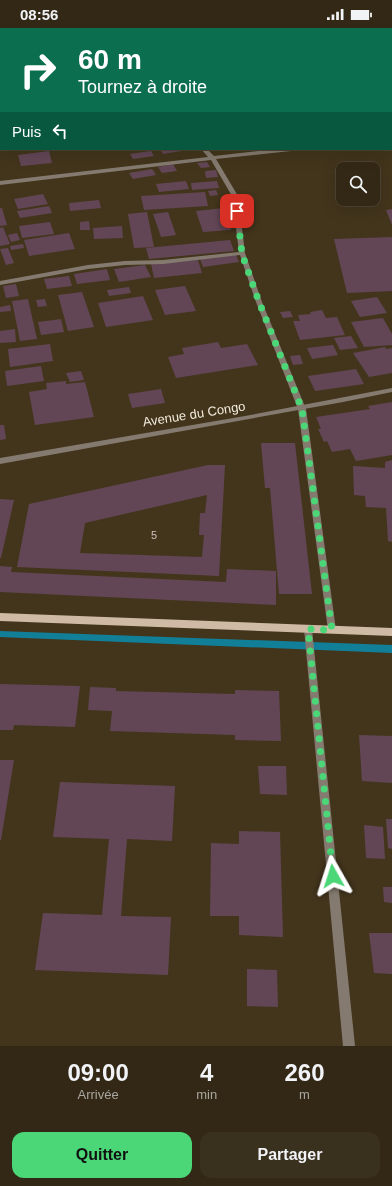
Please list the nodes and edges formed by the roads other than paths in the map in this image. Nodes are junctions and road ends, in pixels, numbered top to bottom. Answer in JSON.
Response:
{"nodes":[{"id":1,"x":205,"y":150,"type":"edge"},
{"id":2,"x":283,"y":150,"type":"edge"},
{"id":3,"x":213,"y":159,"type":"junction"},
{"id":4,"x":0,"y":183,"type":"edge"},
{"id":5,"x":242,"y":254,"type":"junction"},
{"id":6,"x":0,"y":283,"type":"edge"},
{"id":7,"x":392,"y":390,"type":"edge"},
{"id":8,"x":302,"y":409,"type":"junction"},
{"id":9,"x":0,"y":461,"type":"edge"},
{"id":10,"x":0,"y":617,"type":"edge"},
{"id":11,"x":308,"y":629,"type":"junction"},
{"id":12,"x":332,"y":630,"type":"junction"},
{"id":13,"x":392,"y":632,"type":"edge"},
{"id":14,"x":350,"y":1046,"type":"edge"}],
"edges":[{"from":1,"to":3,"type":"street"},
{"from":2,"to":3,"type":"street"},
{"from":3,"to":4,"type":"street"},
{"from":3,"to":5,"type":"street"},
{"from":5,"to":6,"type":"street"},
{"from":5,"to":8,"type":"street"},
{"from":7,"to":8,"type":"street","name":"Avenue du Congo"},
{"from":8,"to":9,"type":"street","name":"Avenue du Congo"},
{"from":8,"to":12,"type":"street"},
{"from":10,"to":11,"type":"main road"},
{"from":11,"to":12,"type":"main road"},
{"from":11,"to":14,"type":"street"},
{"from":12,"to":13,"type":"main road"}]}
